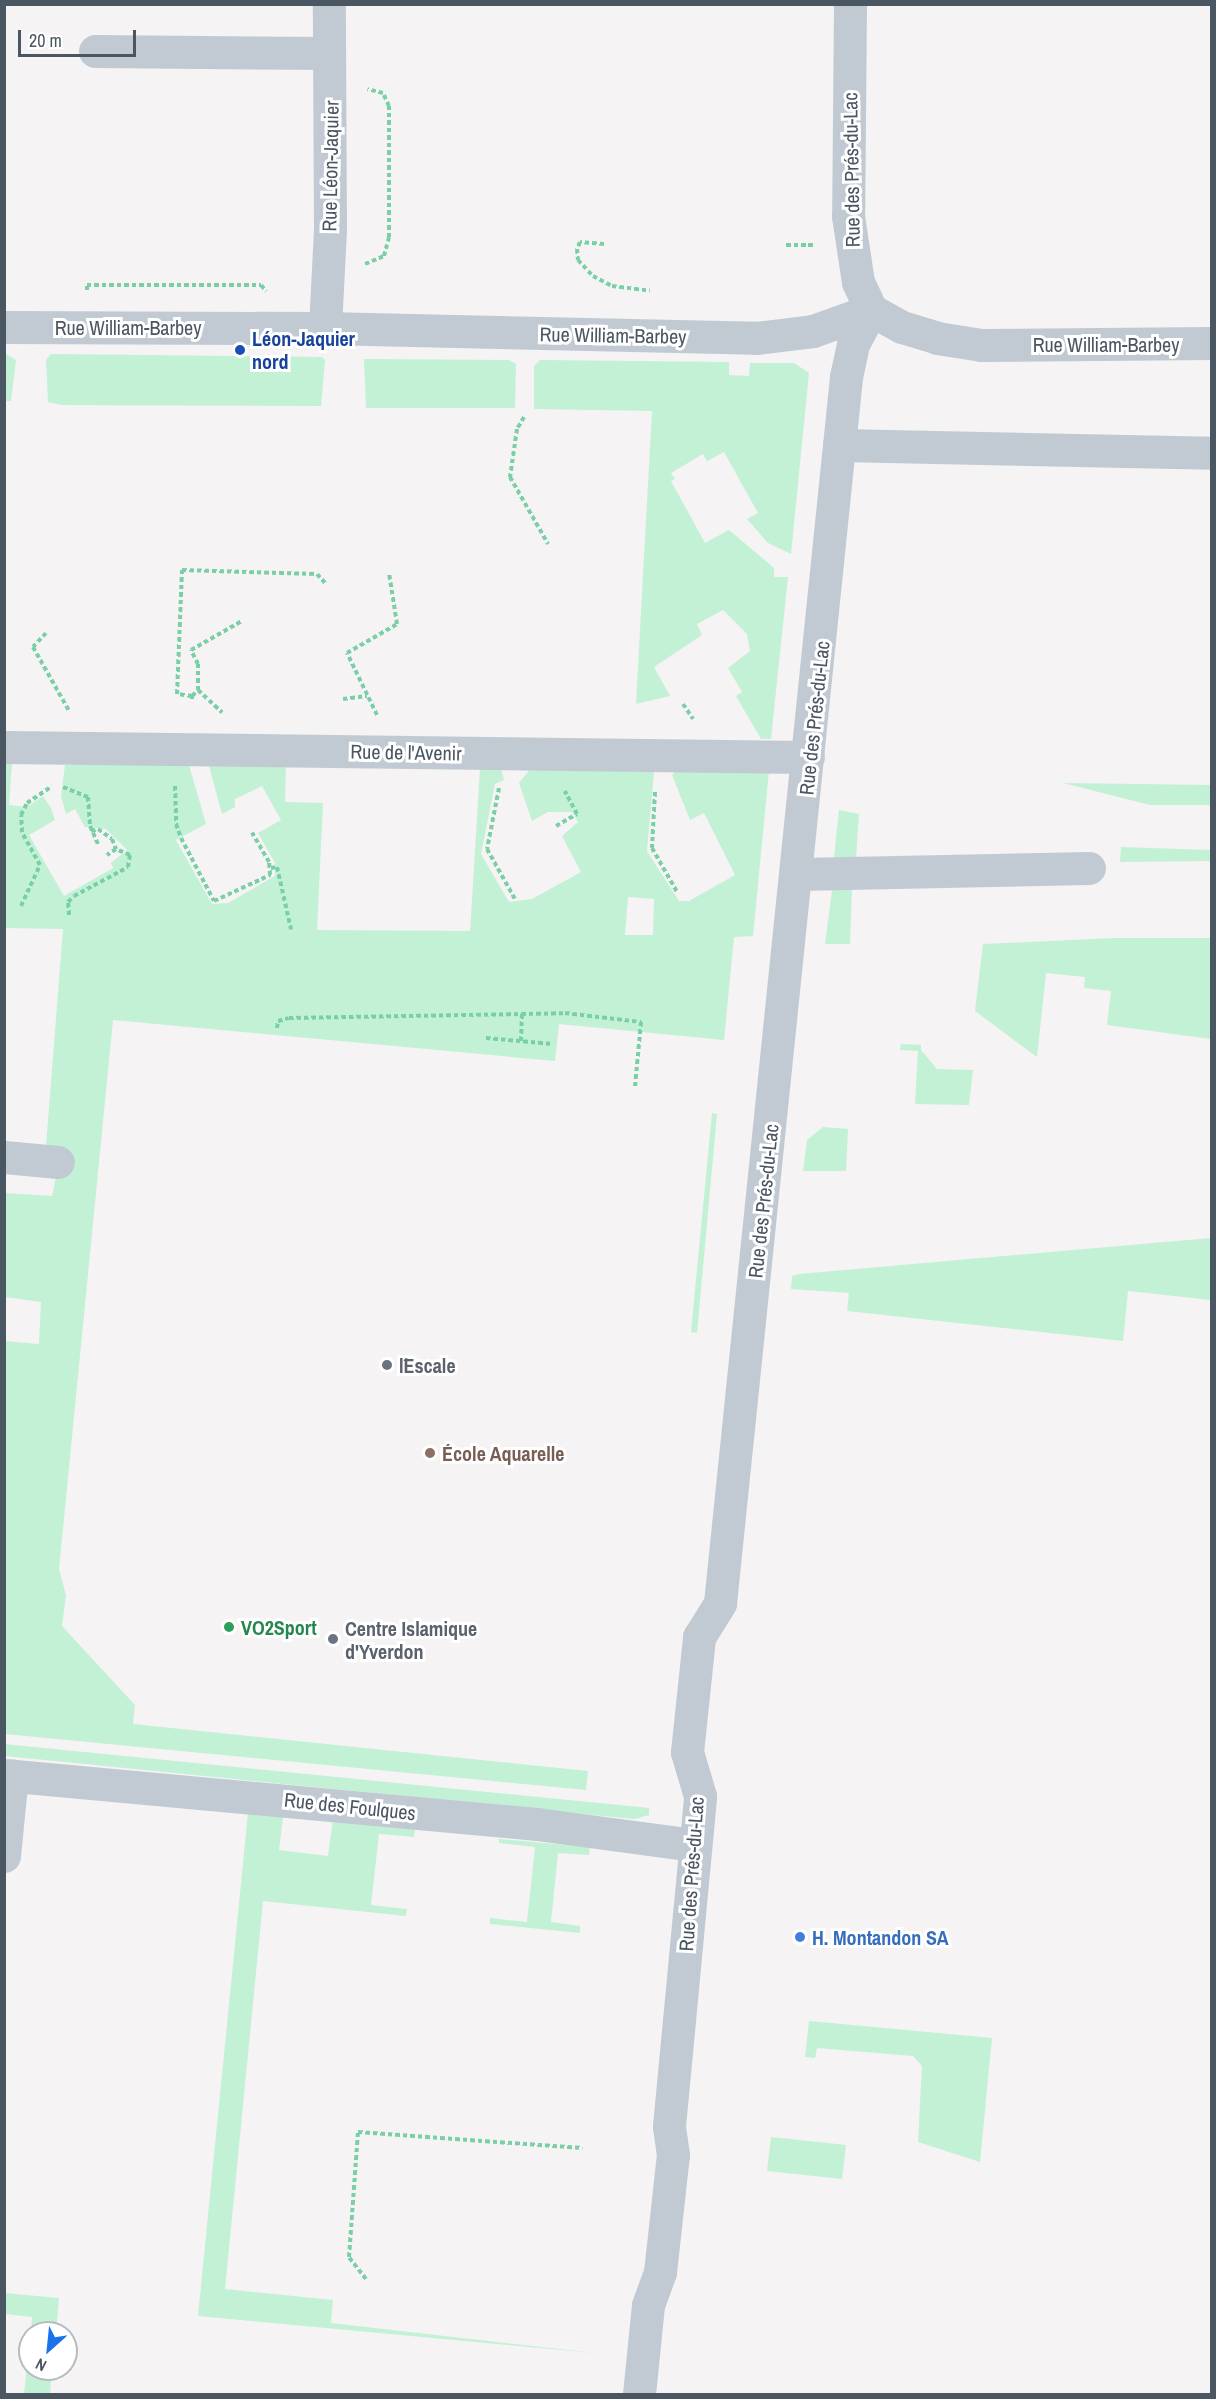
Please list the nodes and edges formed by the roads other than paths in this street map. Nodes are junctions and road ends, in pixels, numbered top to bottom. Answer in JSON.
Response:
{"nodes":[{"id":1,"x":329,"y":4,"type":"edge"},
{"id":2,"x":850,"y":4,"type":"edge"},
{"id":3,"x":95,"y":51,"type":"dead end"},
{"id":4,"x":329,"y":53,"type":"junction"},
{"id":5,"x":871,"y":310,"type":"junction"},
{"id":6,"x":4,"y":327,"type":"edge"},
{"id":7,"x":325,"y":328,"type":"junction"},
{"id":8,"x":1212,"y":343,"type":"edge"},
{"id":9,"x":839,"y":446,"type":"junction"},
{"id":10,"x":1212,"y":453,"type":"edge"},
{"id":11,"x":4,"y":747,"type":"edge"},
{"id":12,"x":808,"y":757,"type":"junction"},
{"id":13,"x":1089,"y":868,"type":"dead end"},
{"id":14,"x":798,"y":874,"type":"junction"},
{"id":15,"x":4,"y":1156,"type":"edge"},
{"id":16,"x":58,"y":1162,"type":"dead end"},
{"id":17,"x":8,"y":1775,"type":"edge"},
{"id":18,"x":695,"y":1845,"type":"junction"},
{"id":19,"x":4,"y":1856,"type":"edge"},
{"id":20,"x":639,"y":2394,"type":"edge"}],
"edges":[{"from":1,"to":4,"type":"street","name":"Rue Léon-Jaquier"},
{"from":2,"to":5,"type":"street","name":"Rue des Prés-du-Lac"},
{"from":3,"to":4,"type":"street"},
{"from":4,"to":7,"type":"street","name":"Rue Léon-Jaquier"},
{"from":5,"to":7,"type":"street","name":"Rue William-Barbey"},
{"from":5,"to":8,"type":"street","name":"Rue William-Barbey"},
{"from":5,"to":9,"type":"street","name":"Rue des Prés-du-Lac"},
{"from":6,"to":7,"type":"street","name":"Rue William-Barbey"},
{"from":9,"to":10,"type":"street"},
{"from":9,"to":12,"type":"street","name":"Rue des Prés-du-Lac"},
{"from":11,"to":12,"type":"street","name":"Rue de l'Avenir"},
{"from":12,"to":14,"type":"street","name":"Rue des Prés-du-Lac"},
{"from":13,"to":14,"type":"street"},
{"from":14,"to":18,"type":"street","name":"Rue des Prés-du-Lac"},
{"from":15,"to":16,"type":"street"},
{"from":17,"to":18,"type":"street","name":"Rue des Foulques"},
{"from":17,"to":19,"type":"street"},
{"from":18,"to":20,"type":"street","name":"Rue des Prés-du-Lac"}]}
